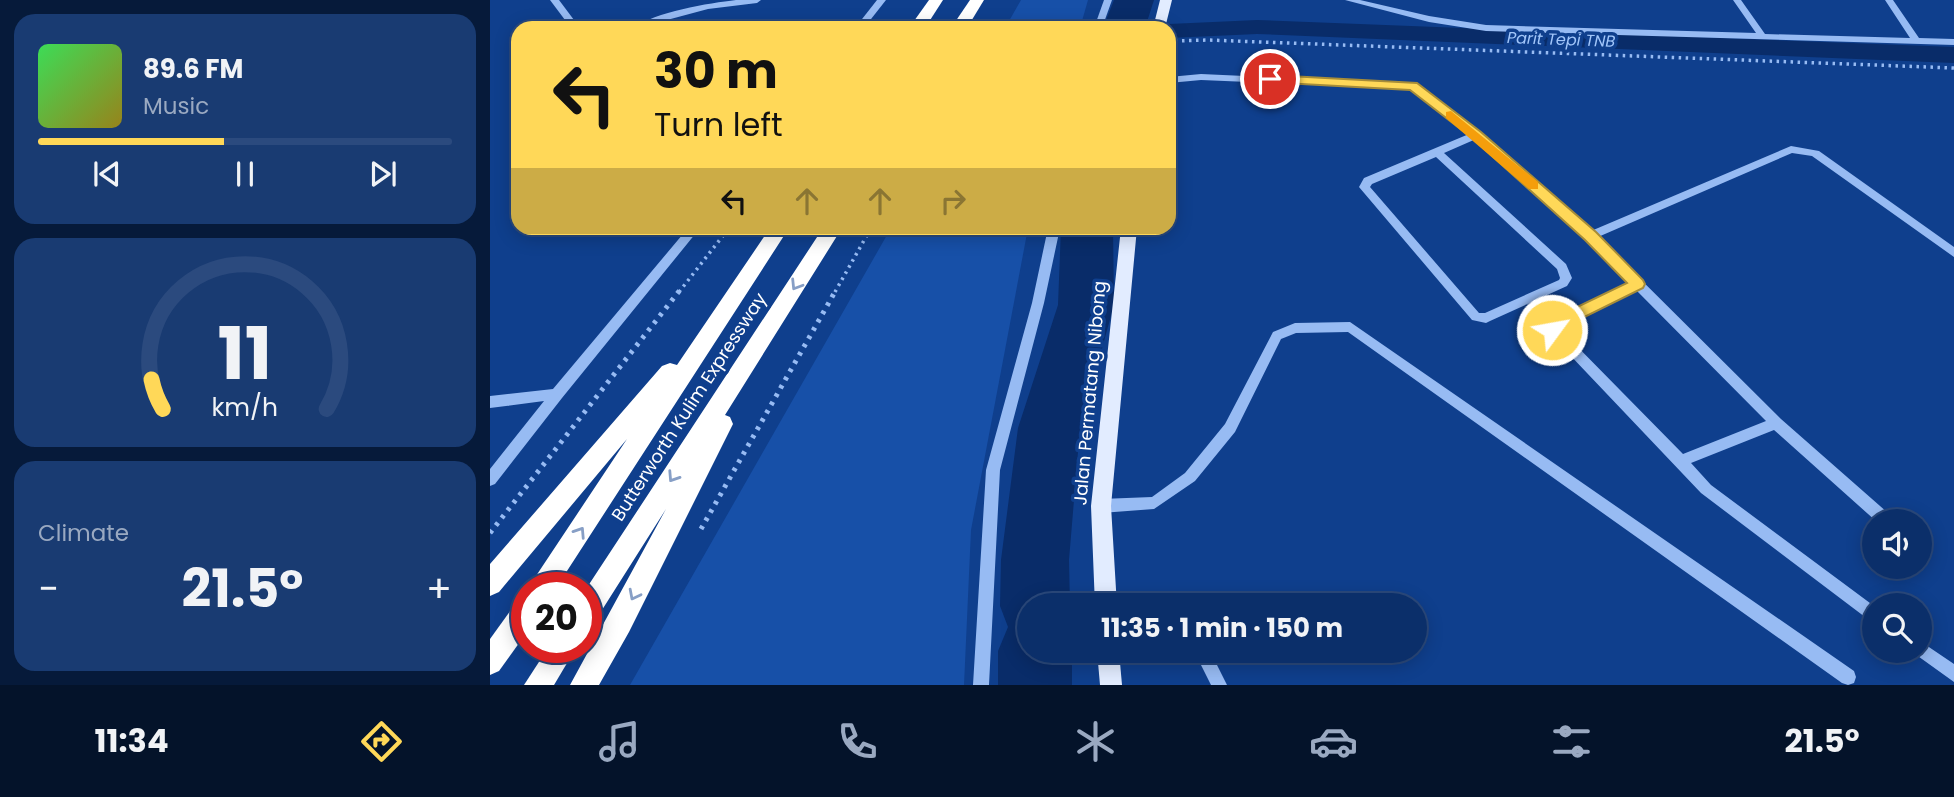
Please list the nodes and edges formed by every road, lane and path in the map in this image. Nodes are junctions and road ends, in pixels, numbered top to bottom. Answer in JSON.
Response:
{"nodes":[{"id":1,"x":554,"y":0,"type":"edge"},
{"id":2,"x":757,"y":0,"type":"edge"},
{"id":3,"x":882,"y":0,"type":"edge"},
{"id":4,"x":936,"y":0,"type":"edge"},
{"id":5,"x":977,"y":0,"type":"edge"},
{"id":6,"x":1108,"y":0,"type":"edge"},
{"id":7,"x":1349,"y":0,"type":"edge"},
{"id":8,"x":1737,"y":0,"type":"edge"},
{"id":9,"x":1889,"y":0,"type":"edge"},
{"id":10,"x":1166,"y":2,"type":"edge"},
{"id":11,"x":570,"y":21,"type":"edge"},
{"id":12,"x":653,"y":21,"type":"edge"},
{"id":13,"x":865,"y":21,"type":"edge"},
{"id":14,"x":922,"y":21,"type":"edge"},
{"id":15,"x":964,"y":21,"type":"edge"},
{"id":16,"x":1100,"y":21,"type":"edge"},
{"id":17,"x":1161,"y":21,"type":"edge"},
{"id":18,"x":1760,"y":34,"type":"junction"},
{"id":19,"x":1916,"y":40,"type":"junction"},
{"id":20,"x":1176,"y":41,"type":"edge"},
{"id":21,"x":1954,"y":42,"type":"edge"},
{"id":22,"x":1954,"y":68,"type":"edge"},
{"id":23,"x":1176,"y":79,"type":"edge"},
{"id":24,"x":1476,"y":135,"type":"junction"},
{"id":25,"x":1437,"y":152,"type":"junction"},
{"id":26,"x":688,"y":235,"type":"edge"},
{"id":27,"x":724,"y":235,"type":"edge"},
{"id":28,"x":775,"y":235,"type":"edge"},
{"id":29,"x":828,"y":235,"type":"edge"},
{"id":30,"x":867,"y":235,"type":"edge"},
{"id":31,"x":1053,"y":235,"type":"edge"},
{"id":32,"x":1128,"y":235,"type":"edge"},
{"id":33,"x":1590,"y":236,"type":"junction"},
{"id":34,"x":1954,"y":253,"type":"edge"},
{"id":35,"x":1638,"y":284,"type":"junction"},
{"id":36,"x":725,"y":308,"type":"junction"},
{"id":37,"x":776,"y":316,"type":"junction"},
{"id":38,"x":556,"y":394,"type":"junction"},
{"id":39,"x":490,"y":402,"type":"edge"},
{"id":40,"x":1776,"y":423,"type":"junction"},
{"id":41,"x":1681,"y":461,"type":"junction"},
{"id":42,"x":490,"y":481,"type":"edge"},
{"id":43,"x":1101,"y":506,"type":"junction"},
{"id":44,"x":1873,"y":509,"type":"edge"},
{"id":45,"x":490,"y":533,"type":"edge"},
{"id":46,"x":694,"y":541,"type":"dead end"},
{"id":47,"x":552,"y":572,"type":"edge"},
{"id":48,"x":490,"y":583,"type":"edge"},
{"id":49,"x":602,"y":587,"type":"edge"},
{"id":50,"x":1105,"y":593,"type":"edge"},
{"id":51,"x":1862,"y":606,"type":"edge"},
{"id":52,"x":511,"y":632,"type":"edge"},
{"id":53,"x":1932,"y":658,"type":"edge"},
{"id":54,"x":490,"y":662,"type":"edge"},
{"id":55,"x":553,"y":663,"type":"edge"},
{"id":56,"x":1109,"y":663,"type":"edge"},
{"id":57,"x":1208,"y":663,"type":"edge"},
{"id":58,"x":1954,"y":674,"type":"edge"},
{"id":59,"x":1848,"y":677,"type":"dead end"},
{"id":60,"x":538,"y":685,"type":"edge"},
{"id":61,"x":584,"y":685,"type":"edge"},
{"id":62,"x":981,"y":685,"type":"edge"},
{"id":63,"x":1111,"y":685,"type":"edge"},
{"id":64,"x":1219,"y":685,"type":"edge"}],
"edges":[{"from":1,"to":11,"type":"street"},
{"from":2,"to":12,"type":"street"},
{"from":3,"to":13,"type":"street"},
{"from":4,"to":14,"type":"highway"},
{"from":5,"to":15,"type":"highway"},
{"from":6,"to":16,"type":"street"},
{"from":7,"to":18,"type":"street"},
{"from":8,"to":18,"type":"lane"},
{"from":9,"to":19,"type":"street"},
{"from":10,"to":17,"type":"main road"},
{"from":18,"to":19,"type":"street"},
{"from":19,"to":21,"type":"street"},
{"from":20,"to":22,"type":"path"},
{"from":23,"to":24,"type":"street"},
{"from":24,"to":25,"type":"street"},
{"from":24,"to":33,"type":"street"},
{"from":25,"to":25,"type":"street"},
{"from":26,"to":38,"type":"street"},
{"from":27,"to":45,"type":"path"},
{"from":28,"to":36,"type":"highway","name":"Butterworth Kulim Expressway"},
{"from":29,"to":37,"type":"highway","name":"Butterworth Kulim Expressway","one_way":true},
{"from":30,"to":46,"type":"path"},
{"from":31,"to":62,"type":"street"},
{"from":32,"to":43,"type":"main road","name":"Jalan Permatang Nibong"},
{"from":33,"to":34,"type":"street"},
{"from":33,"to":35,"type":"street"},
{"from":35,"to":40,"type":"street"},
{"from":35,"to":41,"type":"street"},
{"from":47,"to":36,"type":"highway","name":"Butterworth Kulim Expressway","one_way":true},
{"from":36,"to":48,"type":"highway"},
{"from":37,"to":49,"type":"highway","name":"Butterworth Kulim Expressway","one_way":true},
{"from":37,"to":61,"type":"highway","one_way":true},
{"from":38,"to":39,"type":"street"},
{"from":38,"to":42,"type":"street"},
{"from":40,"to":41,"type":"street"},
{"from":40,"to":44,"type":"street"},
{"from":41,"to":51,"type":"street"},
{"from":43,"to":50,"type":"main road","name":"Jalan Permatang Nibong"},
{"from":43,"to":59,"type":"street"},
{"from":52,"to":54,"type":"highway"},
{"from":53,"to":58,"type":"street"},
{"from":55,"to":60,"type":"highway"},
{"from":56,"to":63,"type":"main road"},
{"from":57,"to":64,"type":"street"}]}
